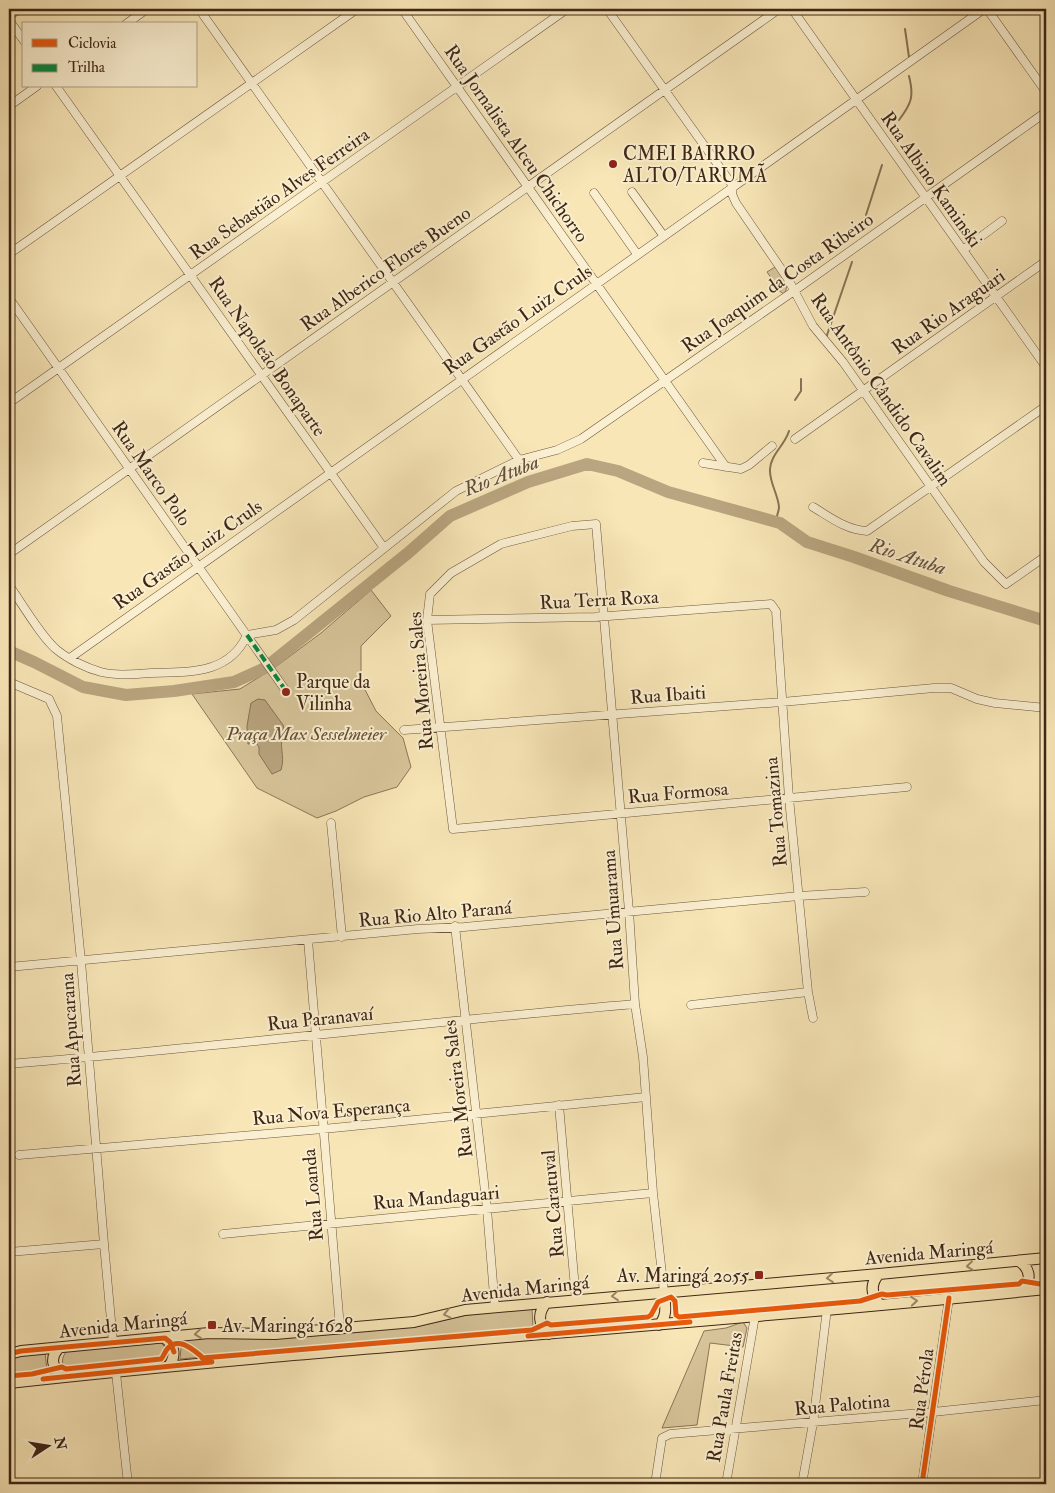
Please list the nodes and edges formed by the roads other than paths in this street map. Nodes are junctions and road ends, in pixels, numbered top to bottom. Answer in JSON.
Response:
{"nodes":[{"id":1,"x":19,"y":9,"type":"edge"},
{"id":2,"x":147,"y":9,"type":"edge"},
{"id":3,"x":199,"y":9,"type":"edge"},
{"id":4,"x":357,"y":9,"type":"edge"},
{"id":5,"x":402,"y":9,"type":"edge"},
{"id":6,"x":567,"y":9,"type":"edge"},
{"id":7,"x":607,"y":9,"type":"edge"},
{"id":8,"x":779,"y":9,"type":"edge"},
{"id":9,"x":792,"y":9,"type":"edge"},
{"id":10,"x":986,"y":9,"type":"edge"},
{"id":11,"x":9,"y":18,"type":"edge"},
{"id":12,"x":129,"y":22,"type":"edge"},
{"id":13,"x":22,"y":38,"type":"edge"},
{"id":14,"x":252,"y":83,"type":"junction"},
{"id":15,"x":457,"y":87,"type":"junction"},
{"id":16,"x":34,"y":88,"type":"edge"},
{"id":17,"x":57,"y":88,"type":"edge"},
{"id":18,"x":665,"y":90,"type":"junction"},
{"id":19,"x":1046,"y":92,"type":"edge"},
{"id":20,"x":856,"y":99,"type":"junction"},
{"id":21,"x":9,"y":106,"type":"edge"},
{"id":22,"x":1046,"y":112,"type":"edge"},
{"id":23,"x":120,"y":176,"type":"junction"},
{"id":24,"x":322,"y":182,"type":"junction"},
{"id":25,"x":733,"y":186,"type":"junction"},
{"id":26,"x":528,"y":187,"type":"junction"},
{"id":27,"x":632,"y":192,"type":"dead end"},
{"id":28,"x":594,"y":194,"type":"dead end"},
{"id":29,"x":926,"y":197,"type":"junction"},
{"id":30,"x":1002,"y":221,"type":"dead end"},
{"id":31,"x":663,"y":236,"type":"junction"},
{"id":32,"x":963,"y":250,"type":"junction"},
{"id":33,"x":9,"y":254,"type":"edge"},
{"id":34,"x":637,"y":254,"type":"junction"},
{"id":35,"x":1046,"y":261,"type":"edge"},
{"id":36,"x":190,"y":275,"type":"junction"},
{"id":37,"x":393,"y":282,"type":"junction"},
{"id":38,"x":596,"y":283,"type":"junction"},
{"id":39,"x":794,"y":291,"type":"junction"},
{"id":40,"x":996,"y":297,"type":"junction"},
{"id":41,"x":9,"y":298,"type":"edge"},
{"id":42,"x":58,"y":368,"type":"junction"},
{"id":43,"x":1046,"y":368,"type":"edge"},
{"id":44,"x":261,"y":375,"type":"junction"},
{"id":45,"x":461,"y":379,"type":"junction"},
{"id":46,"x":665,"y":381,"type":"junction"},
{"id":47,"x":863,"y":390,"type":"junction"},
{"id":48,"x":9,"y":403,"type":"edge"},
{"id":49,"x":1046,"y":406,"type":"edge"},
{"id":50,"x":795,"y":439,"type":"dead end"},
{"id":51,"x":772,"y":446,"type":"dead end"},
{"id":52,"x":518,"y":460,"type":"junction"},
{"id":53,"x":703,"y":463,"type":"dead end"},
{"id":54,"x":726,"y":467,"type":"junction"},
{"id":55,"x":129,"y":468,"type":"junction"},
{"id":56,"x":330,"y":472,"type":"junction"},
{"id":57,"x":931,"y":487,"type":"junction"},
{"id":58,"x":813,"y":507,"type":"dead end"},
{"id":59,"x":596,"y":524,"type":"joint"},
{"id":60,"x":384,"y":548,"type":"junction"},
{"id":61,"x":9,"y":554,"type":"edge"},
{"id":62,"x":1046,"y":556,"type":"edge"},
{"id":63,"x":198,"y":566,"type":"junction"},
{"id":64,"x":9,"y":585,"type":"edge"},
{"id":65,"x":771,"y":604,"type":"joint"},
{"id":66,"x":604,"y":617,"type":"junction"},
{"id":67,"x":427,"y":620,"type":"junction"},
{"id":68,"x":247,"y":635,"type":"junction"},
{"id":69,"x":70,"y":658,"type":"junction"},
{"id":70,"x":9,"y":682,"type":"edge"},
{"id":71,"x":286,"y":691,"type":"dead end"},
{"id":72,"x":782,"y":702,"type":"junction"},
{"id":73,"x":1046,"y":708,"type":"edge"},
{"id":74,"x":611,"y":715,"type":"junction"},
{"id":75,"x":440,"y":728,"type":"junction"},
{"id":76,"x":404,"y":730,"type":"dead end"},
{"id":77,"x":907,"y":787,"type":"dead end"},
{"id":78,"x":789,"y":798,"type":"junction"},
{"id":79,"x":621,"y":813,"type":"junction"},
{"id":80,"x":331,"y":823,"type":"dead end"},
{"id":81,"x":452,"y":829,"type":"joint"},
{"id":82,"x":865,"y":892,"type":"dead end"},
{"id":83,"x":799,"y":896,"type":"junction"},
{"id":84,"x":629,"y":911,"type":"junction"},
{"id":85,"x":456,"y":926,"type":"junction"},
{"id":86,"x":342,"y":937,"type":"junction"},
{"id":87,"x":308,"y":940,"type":"junction"},
{"id":88,"x":81,"y":961,"type":"junction"},
{"id":89,"x":9,"y":967,"type":"edge"},
{"id":90,"x":808,"y":992,"type":"junction"},
{"id":91,"x":635,"y":1004,"type":"junction"},
{"id":92,"x":691,"y":1005,"type":"dead end"},
{"id":93,"x":466,"y":1018,"type":"junction"},
{"id":94,"x":813,"y":1018,"type":"dead end"},
{"id":95,"x":316,"y":1036,"type":"junction"},
{"id":96,"x":88,"y":1057,"type":"junction"},
{"id":97,"x":9,"y":1064,"type":"edge"},
{"id":98,"x":646,"y":1097,"type":"junction"},
{"id":99,"x":560,"y":1106,"type":"junction"},
{"id":100,"x":477,"y":1114,"type":"junction"},
{"id":101,"x":323,"y":1128,"type":"junction"},
{"id":102,"x":96,"y":1148,"type":"junction"},
{"id":103,"x":19,"y":1154,"type":"dead end"},
{"id":104,"x":653,"y":1193,"type":"junction"},
{"id":105,"x":568,"y":1201,"type":"junction"},
{"id":106,"x":487,"y":1208,"type":"junction"},
{"id":107,"x":330,"y":1223,"type":"junction"},
{"id":108,"x":223,"y":1234,"type":"dead end"},
{"id":109,"x":104,"y":1244,"type":"junction"},
{"id":110,"x":9,"y":1252,"type":"edge"},
{"id":111,"x":1046,"y":1258,"type":"edge"},
{"id":112,"x":1019,"y":1261,"type":"junction"},
{"id":113,"x":879,"y":1274,"type":"junction"},
{"id":114,"x":1046,"y":1289,"type":"edge"},
{"id":115,"x":664,"y":1292,"type":"junction"},
{"id":116,"x":1021,"y":1292,"type":"junction"},
{"id":117,"x":950,"y":1298,"type":"junction"},
{"id":118,"x":576,"y":1300,"type":"junction"},
{"id":119,"x":547,"y":1302,"type":"junction"},
{"id":120,"x":879,"y":1304,"type":"junction"},
{"id":121,"x":495,"y":1308,"type":"junction"},
{"id":122,"x":827,"y":1309,"type":"junction"},
{"id":123,"x":755,"y":1316,"type":"junction"},
{"id":124,"x":659,"y":1325,"type":"junction"},
{"id":125,"x":340,"y":1328,"type":"junction"},
{"id":126,"x":548,"y":1334,"type":"junction"},
{"id":127,"x":165,"y":1338,"type":"junction"},
{"id":128,"x":113,"y":1342,"type":"junction"},
{"id":129,"x":59,"y":1348,"type":"junction"},
{"id":130,"x":9,"y":1354,"type":"edge"},
{"id":131,"x":169,"y":1366,"type":"junction"},
{"id":132,"x":116,"y":1373,"type":"junction"},
{"id":133,"x":61,"y":1377,"type":"junction"},
{"id":134,"x":9,"y":1383,"type":"edge"},
{"id":135,"x":1046,"y":1400,"type":"edge"},
{"id":136,"x":933,"y":1412,"type":"junction"},
{"id":137,"x":813,"y":1423,"type":"junction"},
{"id":138,"x":736,"y":1430,"type":"junction"},
{"id":139,"x":128,"y":1484,"type":"edge"},
{"id":140,"x":655,"y":1484,"type":"edge"},
{"id":141,"x":726,"y":1484,"type":"edge"},
{"id":142,"x":802,"y":1484,"type":"edge"},
{"id":143,"x":922,"y":1484,"type":"edge"}],
"edges":[{"from":1,"to":11,"type":"street"},
{"from":2,"to":12,"type":"street"},
{"from":3,"to":14,"type":"street"},
{"from":4,"to":14,"type":"street"},
{"from":5,"to":15,"type":"street","name":"Rua Jornalista Alceu Chichorro"},
{"from":6,"to":15,"type":"street","name":"Rua Sebastião Alves Ferreira"},
{"from":7,"to":18,"type":"street","name":"Rua Antônio Cândido Cavalim"},
{"from":8,"to":18,"type":"street","name":"Rua Alberico Flores Bueno"},
{"from":9,"to":20,"type":"street","name":"Rua Albino Kaminski"},
{"from":10,"to":19,"type":"street"},
{"from":10,"to":20,"type":"street","name":"Rua Gastão Luiz Cruls"},
{"from":11,"to":13,"type":"street"},
{"from":14,"to":23,"type":"street"},
{"from":14,"to":24,"type":"street"},
{"from":15,"to":24,"type":"street","name":"Rua Sebastião Alves Ferreira"},
{"from":15,"to":26,"type":"street","name":"Rua Jornalista Alceu Chichorro"},
{"from":16,"to":21,"type":"street"},
{"from":17,"to":23,"type":"street","name":"Rua Napoleão Bonaparte"},
{"from":18,"to":25,"type":"street","name":"Rua Antônio Cândido Cavalim"},
{"from":18,"to":26,"type":"street","name":"Rua Alberico Flores Bueno"},
{"from":20,"to":25,"type":"street","name":"Rua Gastão Luiz Cruls"},
{"from":20,"to":29,"type":"street","name":"Rua Albino Kaminski"},
{"from":22,"to":29,"type":"street","name":"Rua Joaquim da Costa Ribeiro"},
{"from":23,"to":33,"type":"street"},
{"from":23,"to":36,"type":"street","name":"Rua Napoleão Bonaparte"},
{"from":24,"to":36,"type":"street","name":"Rua Sebastião Alves Ferreira"},
{"from":24,"to":37,"type":"street"},
{"from":25,"to":31,"type":"street","name":"Rua Gastão Luiz Cruls"},
{"from":25,"to":39,"type":"street","name":"Rua Antônio Cândido Cavalim"},
{"from":26,"to":37,"type":"street","name":"Rua Alberico Flores Bueno"},
{"from":26,"to":38,"type":"street","name":"Rua Jornalista Alceu Chichorro"},
{"from":27,"to":31,"type":"street"},
{"from":28,"to":34,"type":"street"},
{"from":29,"to":32,"type":"street","name":"Rua Albino Kaminski"},
{"from":29,"to":39,"type":"street","name":"Rua Joaquim da Costa Ribeiro"},
{"from":30,"to":32,"type":"street"},
{"from":31,"to":34,"type":"street","name":"Rua Gastão Luiz Cruls"},
{"from":32,"to":40,"type":"street","name":"Rua Albino Kaminski"},
{"from":34,"to":38,"type":"street","name":"Rua Gastão Luiz Cruls"},
{"from":35,"to":40,"type":"street","name":"Rua Rio Araguari"},
{"from":36,"to":42,"type":"street","name":"Rua Sebastião Alves Ferreira"},
{"from":36,"to":44,"type":"street","name":"Rua Napoleão Bonaparte"},
{"from":37,"to":44,"type":"street","name":"Rua Alberico Flores Bueno"},
{"from":37,"to":45,"type":"street"},
{"from":38,"to":45,"type":"street","name":"Rua Gastão Luiz Cruls"},
{"from":38,"to":46,"type":"street","name":"Rua Jornalista Alceu Chichorro"},
{"from":39,"to":46,"type":"street","name":"Rua Joaquim da Costa Ribeiro"},
{"from":39,"to":47,"type":"street","name":"Rua Antônio Cândido Cavalim"},
{"from":40,"to":43,"type":"street","name":"Rua Albino Kaminski"},
{"from":40,"to":47,"type":"street","name":"Rua Rio Araguari"},
{"from":41,"to":42,"type":"street","name":"Rua Marco Polo"},
{"from":42,"to":48,"type":"street","name":"Rua Sebastião Alves Ferreira"},
{"from":42,"to":55,"type":"street","name":"Rua Marco Polo"},
{"from":44,"to":55,"type":"street","name":"Rua Alberico Flores Bueno"},
{"from":44,"to":56,"type":"street","name":"Rua Napoleão Bonaparte"},
{"from":45,"to":52,"type":"street"},
{"from":45,"to":56,"type":"street","name":"Rua Gastão Luiz Cruls"},
{"from":46,"to":52,"type":"street","name":"Rua Joaquim da Costa Ribeiro"},
{"from":46,"to":54,"type":"street","name":"Rua Jornalista Alceu Chichorro"},
{"from":47,"to":50,"type":"street","name":"Rua Rio Araguari"},
{"from":47,"to":57,"type":"street","name":"Rua Antônio Cândido Cavalim"},
{"from":49,"to":57,"type":"street"},
{"from":51,"to":54,"type":"street"},
{"from":52,"to":60,"type":"street","name":"Rua Joaquim da Costa Ribeiro"},
{"from":53,"to":54,"type":"street"},
{"from":55,"to":61,"type":"street","name":"Rua Alberico Flores Bueno"},
{"from":55,"to":63,"type":"street","name":"Rua Marco Polo"},
{"from":56,"to":60,"type":"street","name":"Rua Napoleão Bonaparte"},
{"from":56,"to":63,"type":"street","name":"Rua Gastão Luiz Cruls"},
{"from":57,"to":58,"type":"street"},
{"from":57,"to":62,"type":"street","name":"Rua Antônio Cândido Cavalim"},
{"from":59,"to":66,"type":"street","name":"Rua Umuarama"},
{"from":59,"to":67,"type":"street","name":"Rua Moreira Sales"},
{"from":60,"to":68,"type":"street","name":"Rua Joaquim da Costa Ribeiro"},
{"from":63,"to":68,"type":"street","name":"Rua Marco Polo"},
{"from":63,"to":69,"type":"street","name":"Rua Gastão Luiz Cruls"},
{"from":64,"to":69,"type":"street"},
{"from":65,"to":66,"type":"street","name":"Rua Terra Roxa"},
{"from":65,"to":72,"type":"street","name":"Rua Tomazina"},
{"from":66,"to":67,"type":"street","name":"Rua Terra Roxa"},
{"from":66,"to":74,"type":"street","name":"Rua Umuarama"},
{"from":67,"to":75,"type":"street","name":"Rua Moreira Sales"},
{"from":68,"to":69,"type":"street"},
{"from":68,"to":71,"type":"street","name":"Rua Marco Polo"},
{"from":70,"to":88,"type":"street","name":"Rua Apucarana"},
{"from":72,"to":73,"type":"street","name":"Rua Ibaiti"},
{"from":72,"to":74,"type":"street","name":"Rua Ibaiti"},
{"from":72,"to":78,"type":"street","name":"Rua Tomazina"},
{"from":74,"to":75,"type":"street","name":"Rua Ibaiti"},
{"from":74,"to":79,"type":"street","name":"Rua Umuarama"},
{"from":75,"to":76,"type":"street","name":"Rua Ibaiti"},
{"from":75,"to":81,"type":"street","name":"Rua Moreira Sales"},
{"from":77,"to":78,"type":"street","name":"Rua Formosa"},
{"from":78,"to":79,"type":"street","name":"Rua Formosa"},
{"from":78,"to":83,"type":"street","name":"Rua Tomazina"},
{"from":79,"to":81,"type":"street","name":"Rua Formosa"},
{"from":79,"to":84,"type":"street","name":"Rua Umuarama"},
{"from":80,"to":86,"type":"street"},
{"from":82,"to":83,"type":"street","name":"Rua Rio Alto Paraná"},
{"from":83,"to":84,"type":"street","name":"Rua Rio Alto Paraná"},
{"from":83,"to":90,"type":"street","name":"Rua Tomazina"},
{"from":84,"to":85,"type":"street","name":"Rua Rio Alto Paraná"},
{"from":84,"to":91,"type":"street","name":"Rua Umuarama"},
{"from":85,"to":86,"type":"street","name":"Rua Rio Alto Paraná"},
{"from":85,"to":93,"type":"street","name":"Rua Moreira Sales"},
{"from":86,"to":87,"type":"street","name":"Rua Rio Alto Paraná"},
{"from":87,"to":88,"type":"street","name":"Rua Rio Alto Paraná"},
{"from":87,"to":95,"type":"street","name":"Rua Loanda"},
{"from":88,"to":89,"type":"street","name":"Rua Rio Alto Paraná"},
{"from":88,"to":96,"type":"street","name":"Rua Apucarana"},
{"from":90,"to":92,"type":"street"},
{"from":90,"to":94,"type":"street","name":"Rua Tomazina"},
{"from":91,"to":93,"type":"street","name":"Rua Paranavaí"},
{"from":91,"to":98,"type":"street","name":"Rua Umuarama"},
{"from":93,"to":95,"type":"street","name":"Rua Paranavaí"},
{"from":93,"to":100,"type":"street","name":"Rua Moreira Sales"},
{"from":95,"to":96,"type":"street","name":"Rua Paranavaí"},
{"from":95,"to":101,"type":"street","name":"Rua Loanda"},
{"from":96,"to":97,"type":"street","name":"Rua Paranavaí"},
{"from":96,"to":102,"type":"street","name":"Rua Apucarana"},
{"from":98,"to":99,"type":"street","name":"Rua Nova Esperança"},
{"from":98,"to":104,"type":"street","name":"Rua Umuarama"},
{"from":99,"to":100,"type":"street","name":"Rua Nova Esperança"},
{"from":99,"to":105,"type":"street","name":"Rua Caratuval"},
{"from":100,"to":101,"type":"street","name":"Rua Nova Esperança"},
{"from":100,"to":106,"type":"street","name":"Rua Moreira Sales"},
{"from":101,"to":102,"type":"street","name":"Rua Nova Esperança"},
{"from":101,"to":107,"type":"street","name":"Rua Loanda"},
{"from":102,"to":103,"type":"street","name":"Rua Nova Esperança"},
{"from":102,"to":109,"type":"street","name":"Rua Apucarana"},
{"from":104,"to":105,"type":"street","name":"Rua Mandaguari"},
{"from":104,"to":115,"type":"street","name":"Rua Umuarama"},
{"from":105,"to":106,"type":"street","name":"Rua Mandaguari"},
{"from":105,"to":118,"type":"street","name":"Rua Caratuval"},
{"from":106,"to":107,"type":"street","name":"Rua Mandaguari"},
{"from":106,"to":121,"type":"street","name":"Rua Moreira Sales"},
{"from":107,"to":108,"type":"street","name":"Rua Mandaguari"},
{"from":107,"to":125,"type":"street","name":"Rua Loanda"},
{"from":109,"to":110,"type":"street"},
{"from":109,"to":128,"type":"street","name":"Rua Apucarana"},
{"from":111,"to":112,"type":"main road","name":"Avenida Maringá"},
{"from":112,"to":113,"type":"main road","name":"Avenida Maringá","one_way":true},
{"from":112,"to":116,"type":"main road"},
{"from":113,"to":115,"type":"main road","name":"Avenida Maringá","one_way":true},
{"from":113,"to":120,"type":"main road"},
{"from":114,"to":116,"type":"main road"},
{"from":115,"to":118,"type":"main road","name":"Avenida Maringá","one_way":true},
{"from":115,"to":124,"type":"main road"},
{"from":116,"to":117,"type":"main road"},
{"from":120,"to":117,"type":"main road","one_way":true},
{"from":117,"to":136,"type":"street","name":"Rua Pérola"},
{"from":118,"to":119,"type":"main road","name":"Avenida Maringá"},
{"from":119,"to":121,"type":"main road","name":"Avenida Maringá"},
{"from":119,"to":126,"type":"main road"},
{"from":120,"to":122,"type":"main road"},
{"from":121,"to":125,"type":"main road","name":"Avenida Maringá","one_way":true},
{"from":122,"to":123,"type":"main road"},
{"from":122,"to":137,"type":"street"},
{"from":123,"to":124,"type":"main road"},
{"from":123,"to":138,"type":"street","name":"Rua Paula Freitas"},
{"from":124,"to":126,"type":"main road"},
{"from":125,"to":127,"type":"main road","name":"Avenida Maringá","one_way":true},
{"from":126,"to":131,"type":"main road"},
{"from":127,"to":128,"type":"main road","name":"Avenida Maringá"},
{"from":127,"to":131,"type":"main road"},
{"from":128,"to":129,"type":"main road","name":"Avenida Maringá"},
{"from":129,"to":130,"type":"main road","name":"Avenida Maringá"},
{"from":129,"to":133,"type":"main road"},
{"from":131,"to":132,"type":"main road"},
{"from":132,"to":133,"type":"main road"},
{"from":132,"to":139,"type":"street"},
{"from":133,"to":134,"type":"main road"},
{"from":135,"to":136,"type":"street","name":"Rua Palotina"},
{"from":136,"to":137,"type":"street","name":"Rua Palotina"},
{"from":136,"to":143,"type":"street","name":"Rua Pérola"},
{"from":137,"to":138,"type":"street","name":"Rua Palotina"},
{"from":137,"to":142,"type":"street"},
{"from":138,"to":140,"type":"street","name":"Rua Palotina"},
{"from":138,"to":141,"type":"street","name":"Rua Paula Freitas"}]}
